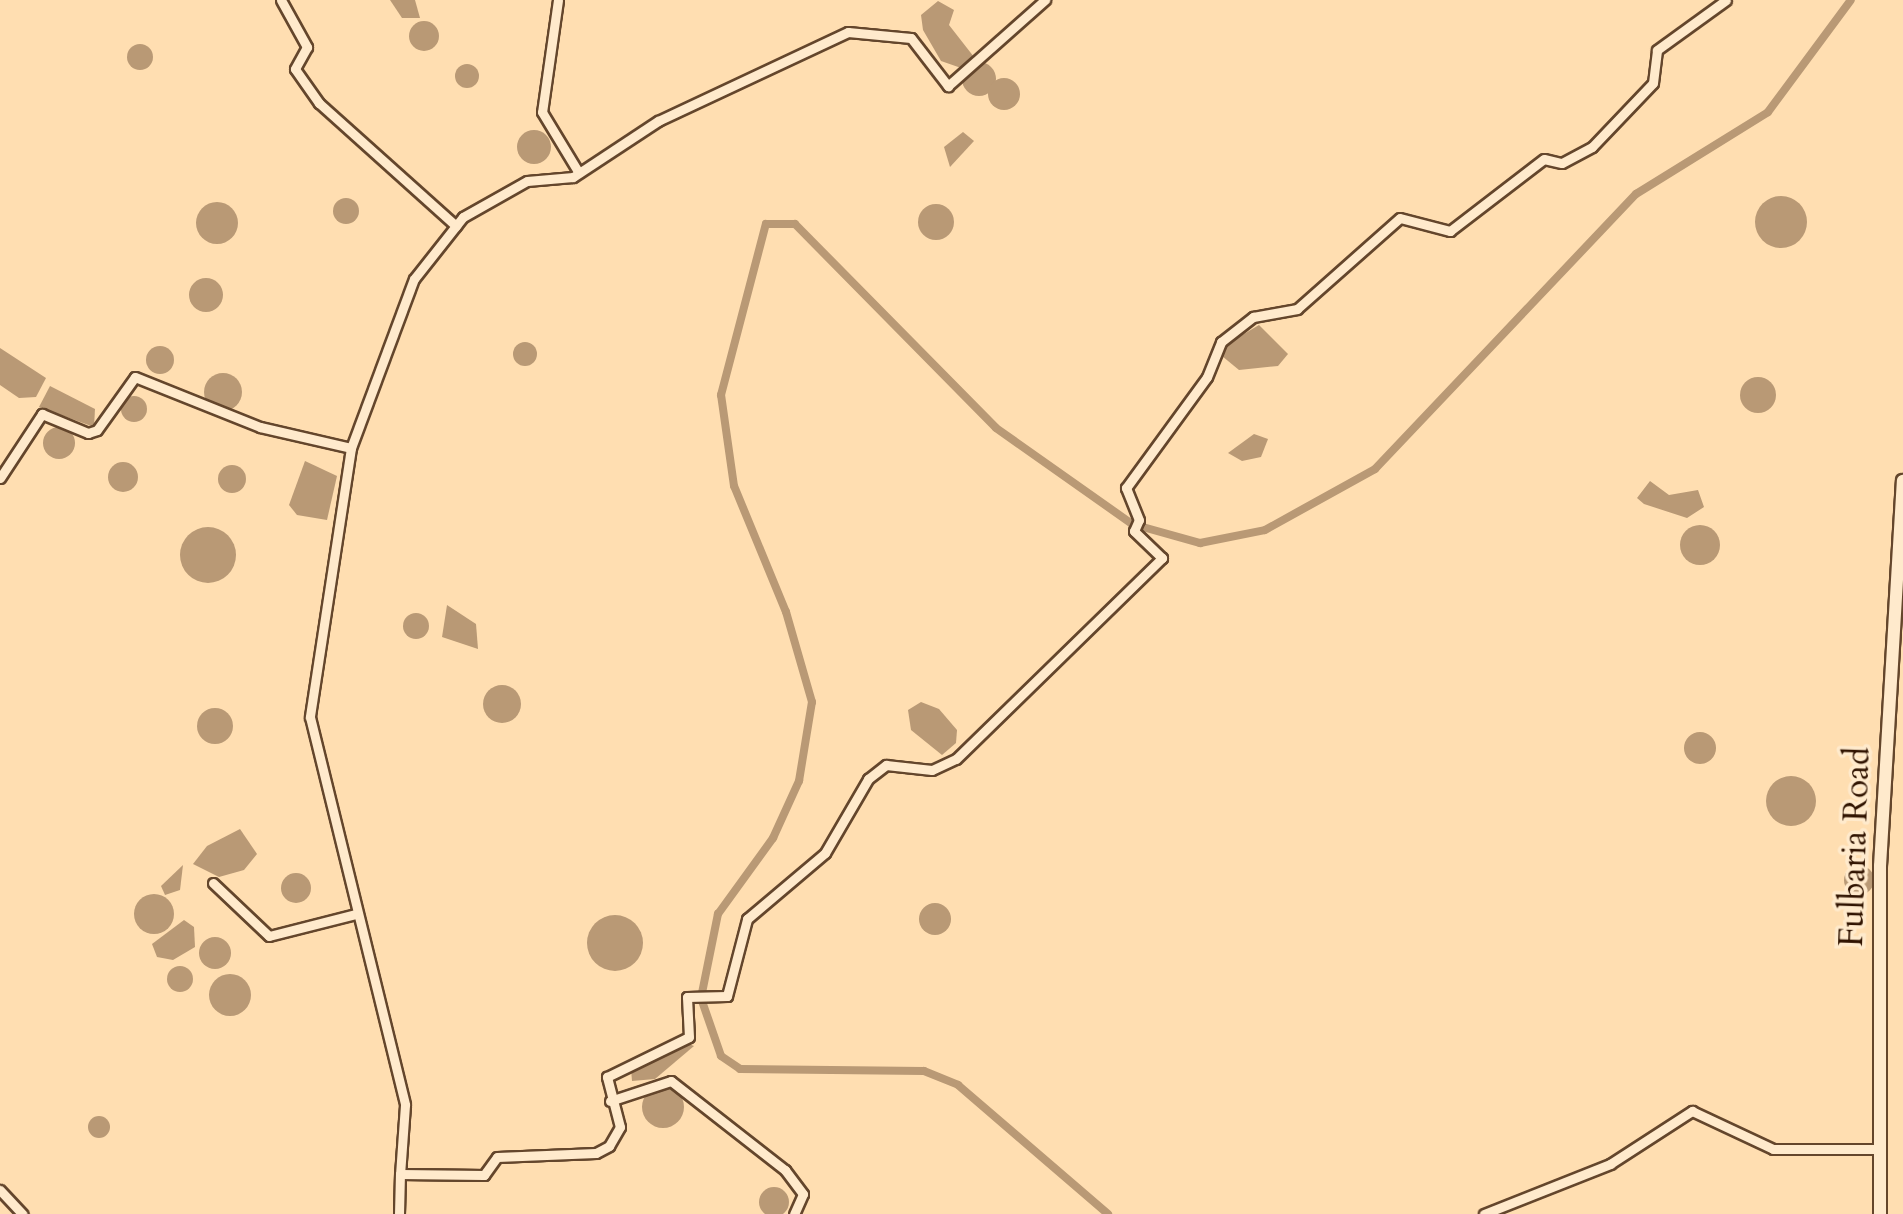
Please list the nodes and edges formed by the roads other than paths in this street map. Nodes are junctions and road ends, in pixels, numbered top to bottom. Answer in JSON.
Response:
{"nodes":[{"id":1,"x":281,"y":0,"type":"edge"},
{"id":2,"x":558,"y":0,"type":"edge"},
{"id":3,"x":1045,"y":0,"type":"edge"},
{"id":4,"x":1726,"y":0,"type":"edge"},
{"id":5,"x":579,"y":173,"type":"junction"},
{"id":6,"x":456,"y":226,"type":"junction"},
{"id":7,"x":351,"y":448,"type":"junction"},
{"id":8,"x":0,"y":478,"type":"edge"},
{"id":9,"x":1903,"y":481,"type":"edge"},
{"id":10,"x":213,"y":883,"type":"dead end"},
{"id":11,"x":355,"y":914,"type":"junction"},
{"id":12,"x":610,"y":1101,"type":"junction"},
{"id":13,"x":1879,"y":1149,"type":"junction"},
{"id":14,"x":400,"y":1174,"type":"junction"},
{"id":15,"x":0,"y":1190,"type":"edge"},
{"id":16,"x":22,"y":1214,"type":"edge"},
{"id":17,"x":399,"y":1214,"type":"edge"},
{"id":18,"x":794,"y":1214,"type":"edge"},
{"id":19,"x":1484,"y":1214,"type":"edge"},
{"id":20,"x":1880,"y":1214,"type":"edge"}],
"edges":[{"from":1,"to":6,"type":"street"},
{"from":2,"to":5,"type":"street"},
{"from":3,"to":5,"type":"street"},
{"from":4,"to":12,"type":"street"},
{"from":5,"to":6,"type":"street"},
{"from":6,"to":7,"type":"street"},
{"from":7,"to":8,"type":"street"},
{"from":7,"to":11,"type":"street"},
{"from":9,"to":13,"type":"main road","name":"Fulbaria Road"},
{"from":10,"to":11,"type":"street"},
{"from":11,"to":14,"type":"street"},
{"from":12,"to":14,"type":"street"},
{"from":12,"to":18,"type":"street"},
{"from":13,"to":19,"type":"street"},
{"from":13,"to":20,"type":"main road","name":"Fulbaria Road"},
{"from":14,"to":17,"type":"street"},
{"from":15,"to":16,"type":"street"}]}
